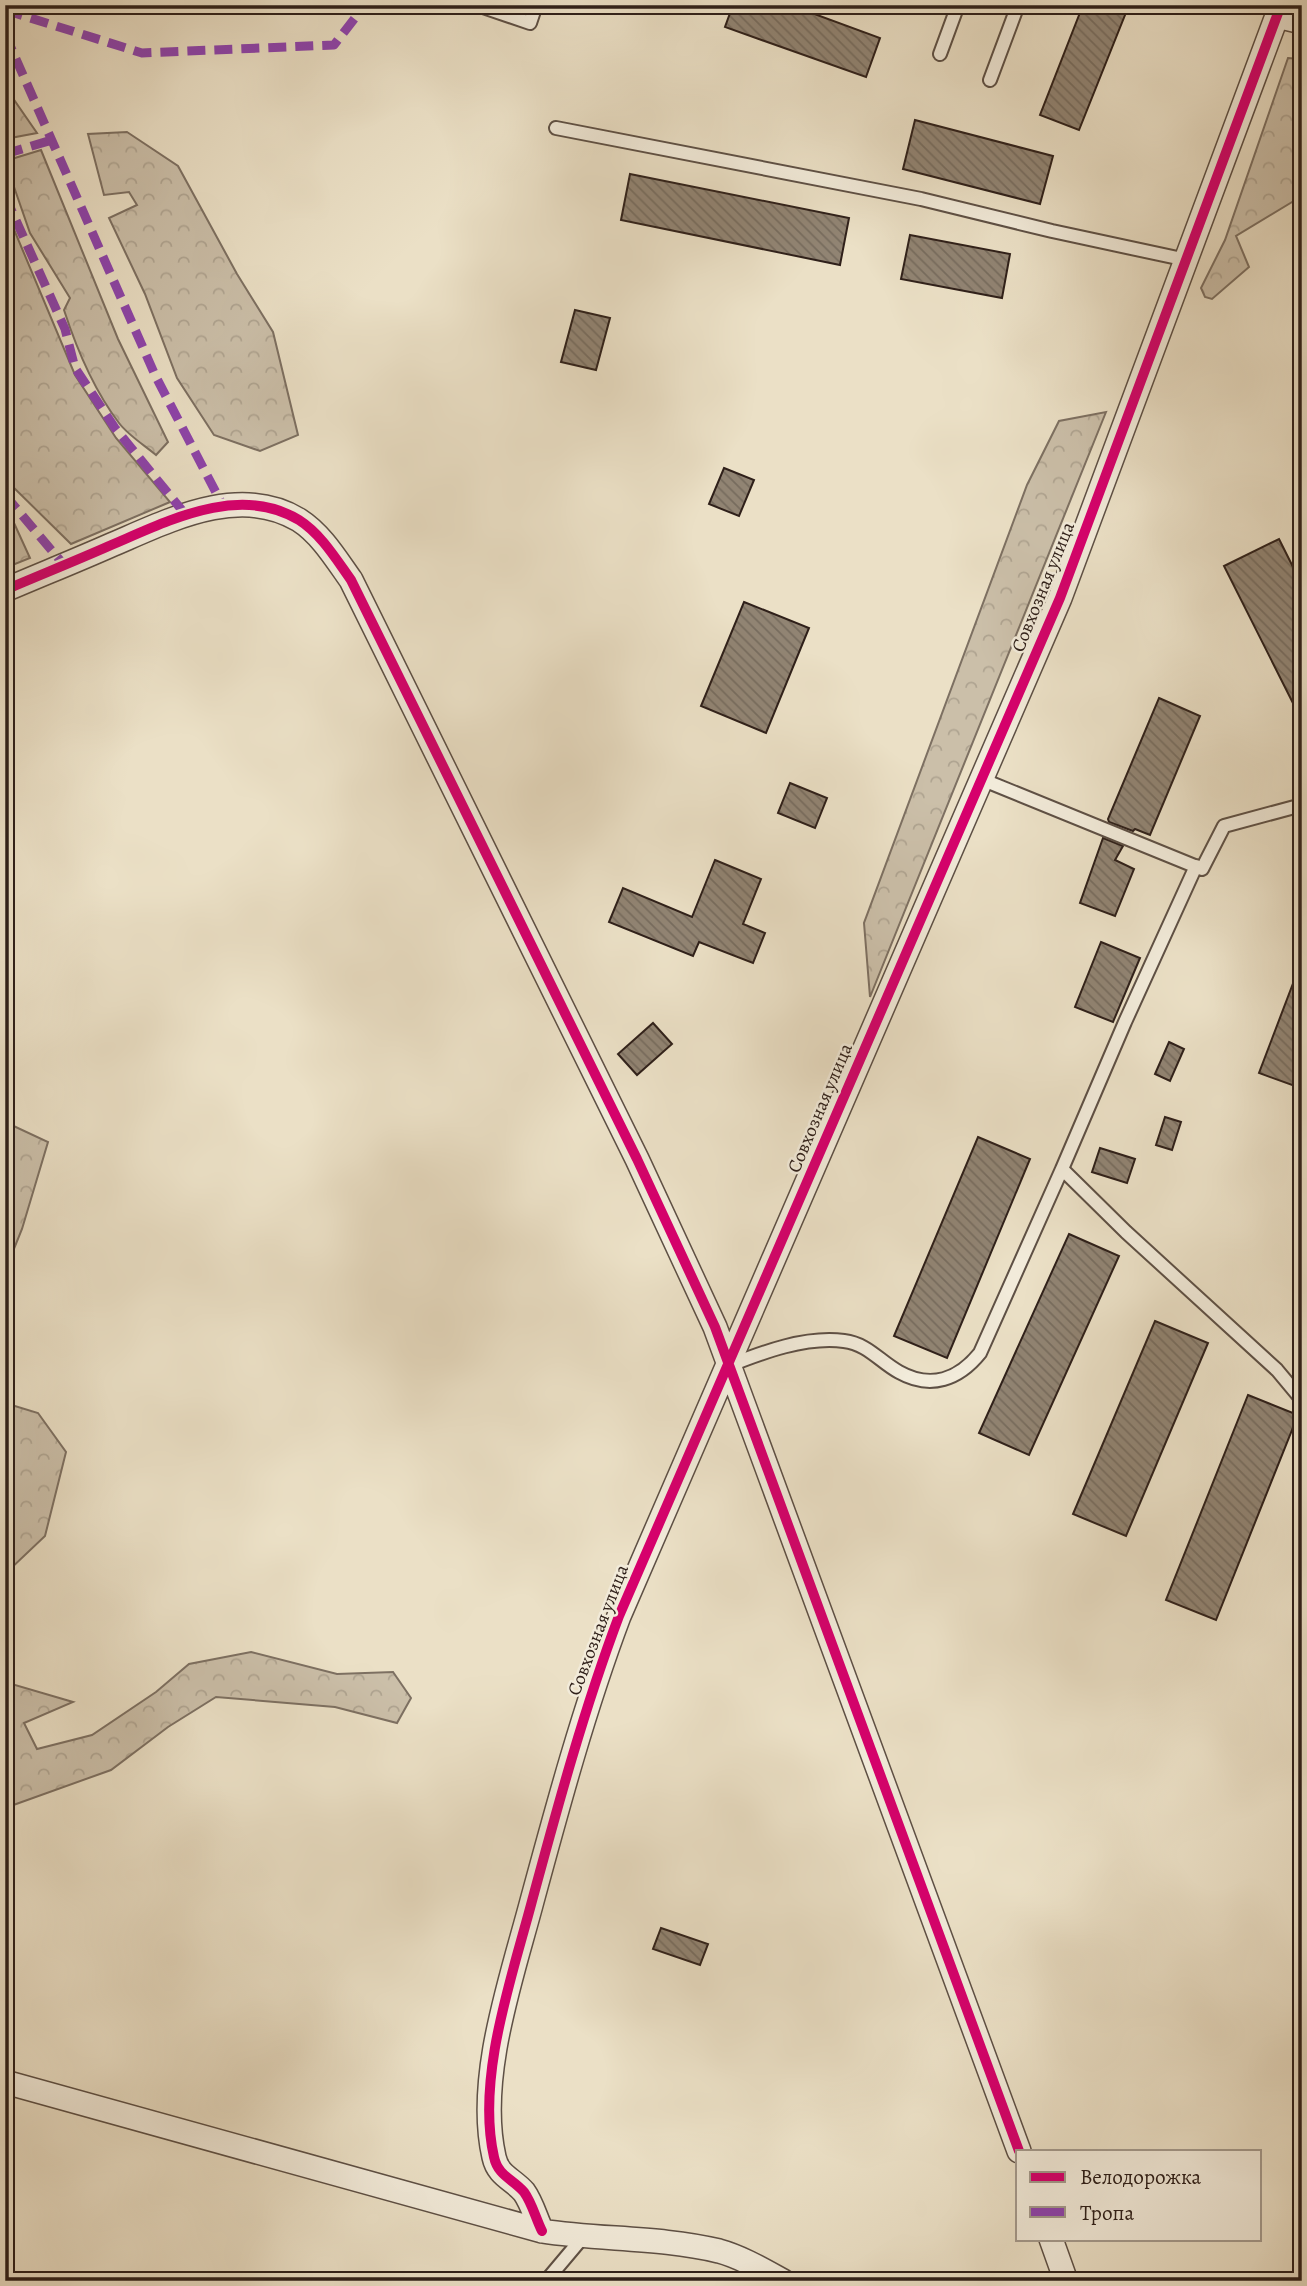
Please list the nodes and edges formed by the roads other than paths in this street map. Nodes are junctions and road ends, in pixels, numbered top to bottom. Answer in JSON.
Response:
{"nodes":[{"id":1,"x":477,"y":5,"type":"edge"},
{"id":2,"x":536,"y":5,"type":"edge"},
{"id":3,"x":958,"y":5,"type":"edge"},
{"id":4,"x":1018,"y":5,"type":"edge"},
{"id":5,"x":1279,"y":11,"type":"edge"},
{"id":6,"x":1302,"y":22,"type":"edge"},
{"id":7,"x":940,"y":54,"type":"dead end"},
{"id":8,"x":990,"y":80,"type":"dead end"},
{"id":9,"x":556,"y":128,"type":"dead end"},
{"id":10,"x":1187,"y":260,"type":"junction"},
{"id":11,"x":5,"y":590,"type":"edge"},
{"id":12,"x":981,"y":779,"type":"junction"},
{"id":13,"x":1302,"y":805,"type":"edge"},
{"id":14,"x":1196,"y":866,"type":"junction"},
{"id":15,"x":1062,"y":1169,"type":"junction"},
{"id":16,"x":728,"y":1366,"type":"junction"},
{"id":17,"x":1302,"y":1400,"type":"edge"},
{"id":18,"x":5,"y":2082,"type":"edge"},
{"id":19,"x":1019,"y":2150,"type":"edge"},
{"id":20,"x":542,"y":2231,"type":"junction"},
{"id":21,"x":583,"y":2237,"type":"junction"},
{"id":22,"x":1051,"y":2240,"type":"edge"},
{"id":23,"x":546,"y":2281,"type":"edge"},
{"id":24,"x":783,"y":2281,"type":"edge"},
{"id":25,"x":1066,"y":2281,"type":"edge"}],
"edges":[{"from":1,"to":2,"type":"lane"},
{"from":3,"to":7,"type":"lane"},
{"from":4,"to":8,"type":"lane"},
{"from":5,"to":6,"type":"street"},
{"from":5,"to":10,"type":"street","name":"Совхозная улица"},
{"from":9,"to":10,"type":"lane"},
{"from":10,"to":12,"type":"street","name":"Совхозная улица"},
{"from":11,"to":16,"type":"street"},
{"from":12,"to":14,"type":"lane"},
{"from":12,"to":16,"type":"street","name":"Совхозная улица"},
{"from":13,"to":14,"type":"lane"},
{"from":14,"to":15,"type":"lane"},
{"from":15,"to":16,"type":"lane"},
{"from":15,"to":17,"type":"lane"},
{"from":16,"to":19,"type":"street"},
{"from":16,"to":20,"type":"street","name":"Совхозная улица"},
{"from":18,"to":20,"type":"street"},
{"from":20,"to":21,"type":"street"},
{"from":21,"to":23,"type":"lane"},
{"from":21,"to":24,"type":"street"},
{"from":22,"to":25,"type":"street"}]}
